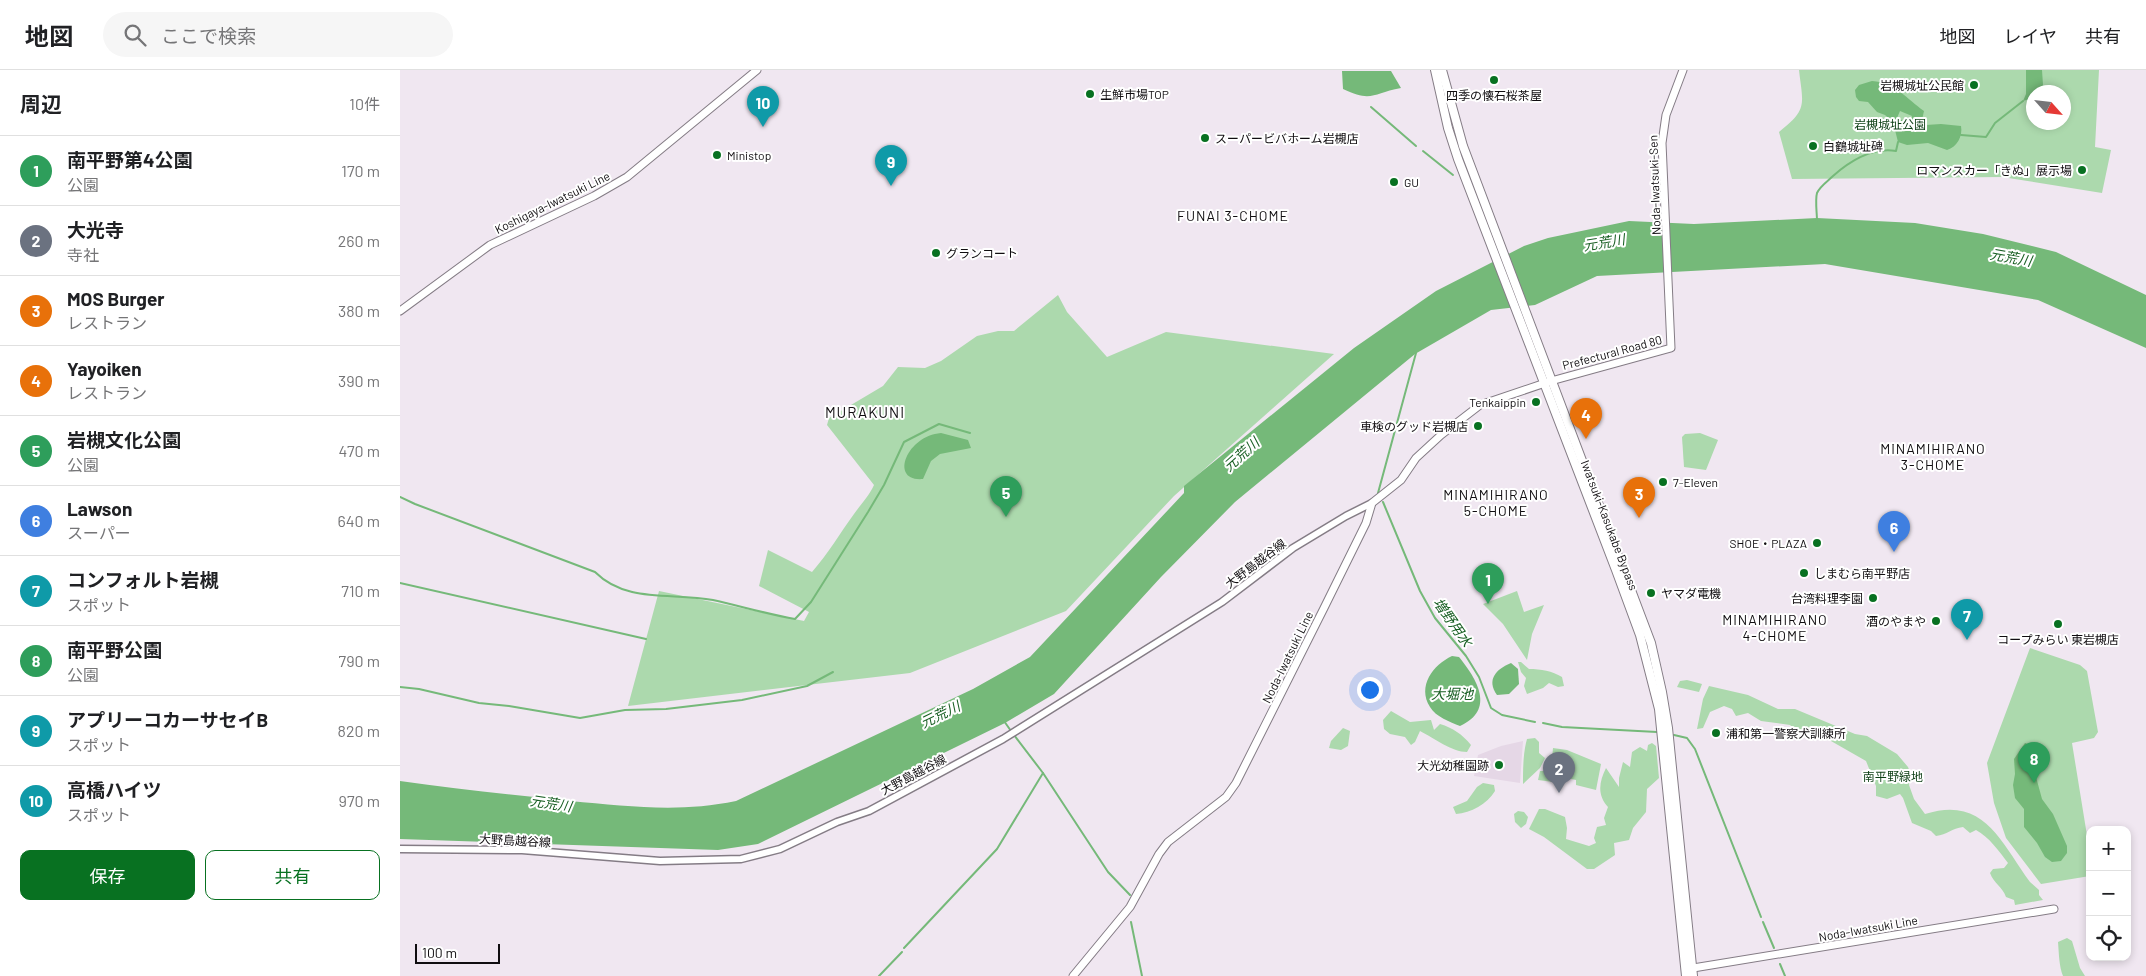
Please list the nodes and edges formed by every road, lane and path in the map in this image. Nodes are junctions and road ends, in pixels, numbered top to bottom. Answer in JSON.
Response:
{"nodes":[{"id":1,"x":757,"y":70,"type":"edge"},
{"id":2,"x":1435,"y":70,"type":"edge"},
{"id":3,"x":1442,"y":70,"type":"edge"},
{"id":4,"x":1683,"y":70,"type":"edge"},
{"id":5,"x":1669,"y":273,"type":"joint"},
{"id":6,"x":400,"y":311,"type":"edge"},
{"id":7,"x":1548,"y":382,"type":"junction"},
{"id":8,"x":1372,"y":504,"type":"junction"},
{"id":9,"x":400,"y":849,"type":"edge"},
{"id":10,"x":2054,"y":909,"type":"dead end"},
{"id":11,"x":1689,"y":972,"type":"edge"},
{"id":12,"x":1074,"y":976,"type":"edge"}],
"edges":[{"from":1,"to":6,"type":"main road","name":"Koshigaya-Iwatsuki Line"},
{"from":2,"to":7,"type":"highway","name":"Iwatsuki-Kasukabe Bypass"},
{"from":3,"to":7,"type":"highway","name":"Iwatsuki-Kasukabe Bypass"},
{"from":4,"to":5,"type":"main road","name":"Noda-Iwatsuki-Sen"},
{"from":5,"to":7,"type":"main road","name":"Prefectural Road 80"},
{"from":7,"to":8,"type":"main road"},
{"from":7,"to":11,"type":"highway","name":"Iwatsuki-Kasukabe Bypass"},
{"from":8,"to":9,"type":"main road","name":"大野島越谷線"},
{"from":8,"to":12,"type":"main road","name":"Noda-Iwatsuki Line"},
{"from":10,"to":11,"type":"main road","name":"Noda-Iwatsuki Line"}]}
